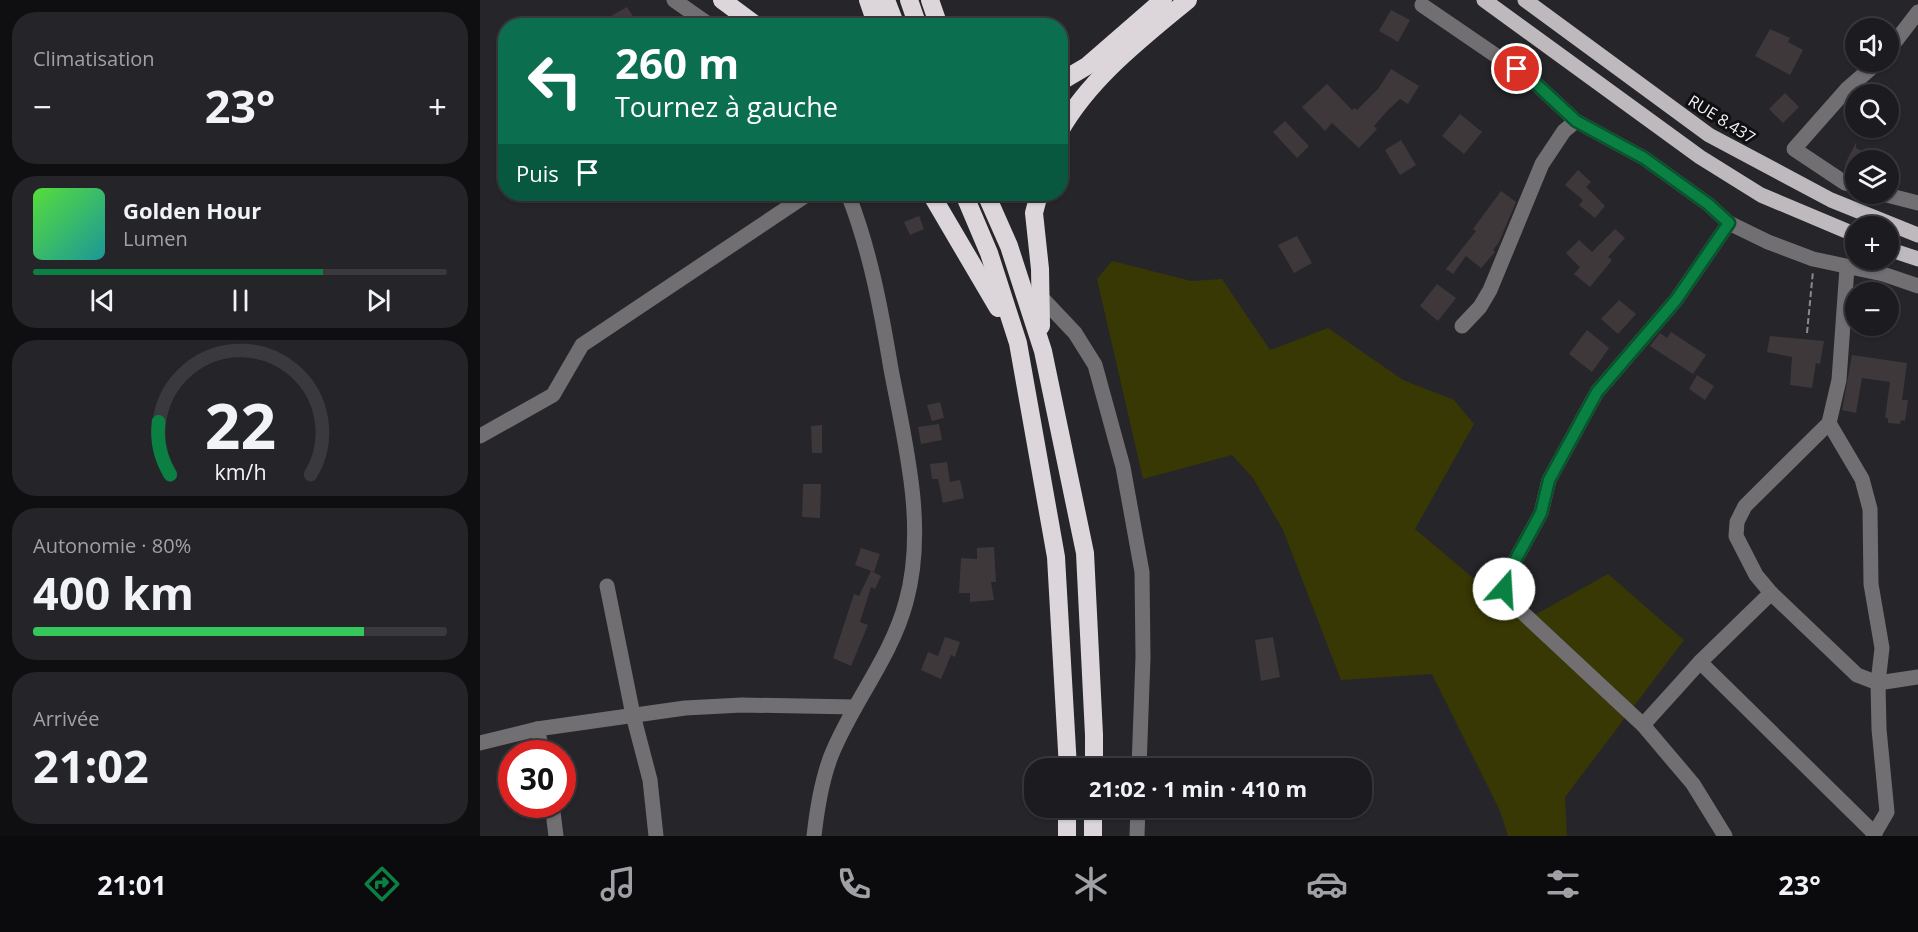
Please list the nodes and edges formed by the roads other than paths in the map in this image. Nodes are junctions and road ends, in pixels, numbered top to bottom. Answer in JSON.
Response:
{"nodes":[{"id":1,"x":674,"y":0,"type":"edge"},
{"id":2,"x":722,"y":0,"type":"edge"},
{"id":3,"x":868,"y":0,"type":"edge"},
{"id":4,"x":886,"y":0,"type":"edge"},
{"id":5,"x":909,"y":0,"type":"edge"},
{"id":6,"x":1163,"y":0,"type":"edge"},
{"id":7,"x":1188,"y":0,"type":"edge"},
{"id":8,"x":1484,"y":0,"type":"edge"},
{"id":9,"x":1525,"y":0,"type":"edge"},
{"id":10,"x":931,"y":3,"type":"edge"},
{"id":11,"x":1422,"y":5,"type":"dead end"},
{"id":12,"x":1918,"y":12,"type":"edge"},
{"id":13,"x":700,"y":18,"type":"edge"},
{"id":14,"x":746,"y":18,"type":"edge"},
{"id":15,"x":874,"y":18,"type":"edge"},
{"id":16,"x":893,"y":18,"type":"edge"},
{"id":17,"x":915,"y":18,"type":"edge"},
{"id":18,"x":938,"y":18,"type":"edge"},
{"id":19,"x":1899,"y":37,"type":"edge"},
{"id":20,"x":1867,"y":72,"type":"edge"},
{"id":21,"x":1068,"y":77,"type":"edge"},
{"id":22,"x":1068,"y":116,"type":"edge"},
{"id":23,"x":1576,"y":121,"type":"junction"},
{"id":24,"x":1845,"y":183,"type":"edge"},
{"id":25,"x":1899,"y":196,"type":"edge"},
{"id":26,"x":1916,"y":198,"type":"edge"},
{"id":27,"x":798,"y":201,"type":"edge"},
{"id":28,"x":851,"y":201,"type":"edge"},
{"id":29,"x":935,"y":201,"type":"edge"},
{"id":30,"x":962,"y":201,"type":"edge"},
{"id":31,"x":967,"y":201,"type":"edge"},
{"id":32,"x":989,"y":201,"type":"edge"},
{"id":33,"x":995,"y":201,"type":"edge"},
{"id":34,"x":1037,"y":201,"type":"edge"},
{"id":35,"x":1729,"y":223,"type":"junction"},
{"id":36,"x":1845,"y":231,"type":"edge"},
{"id":37,"x":1918,"y":235,"type":"edge"},
{"id":38,"x":1009,"y":246,"type":"junction"},
{"id":39,"x":989,"y":253,"type":"junction"},
{"id":40,"x":1899,"y":253,"type":"edge"},
{"id":41,"x":1918,"y":259,"type":"edge"},
{"id":42,"x":1845,"y":267,"type":"edge"},
{"id":43,"x":1847,"y":270,"type":"edge"},
{"id":44,"x":1859,"y":270,"type":"edge"},
{"id":45,"x":1918,"y":286,"type":"edge"},
{"id":46,"x":1040,"y":296,"type":"junction"},
{"id":47,"x":1462,"y":326,"type":"dead end"},
{"id":48,"x":1018,"y":343,"type":"junction"},
{"id":49,"x":1043,"y":351,"type":"junction"},
{"id":50,"x":1829,"y":423,"type":"junction"},
{"id":51,"x":480,"y":436,"type":"edge"},
{"id":52,"x":607,"y":586,"type":"dead end"},
{"id":53,"x":1771,"y":593,"type":"junction"},
{"id":54,"x":1700,"y":662,"type":"junction"},
{"id":55,"x":1918,"y":677,"type":"edge"},
{"id":56,"x":1878,"y":683,"type":"junction"},
{"id":57,"x":855,"y":707,"type":"junction"},
{"id":58,"x":633,"y":715,"type":"junction"},
{"id":59,"x":1643,"y":725,"type":"junction"},
{"id":60,"x":537,"y":729,"type":"junction"},
{"id":61,"x":540,"y":740,"type":"edge"},
{"id":62,"x":480,"y":743,"type":"edge"},
{"id":63,"x":1067,"y":758,"type":"edge"},
{"id":64,"x":1094,"y":758,"type":"edge"},
{"id":65,"x":1139,"y":758,"type":"edge"},
{"id":66,"x":554,"y":818,"type":"edge"},
{"id":67,"x":1067,"y":818,"type":"edge"},
{"id":68,"x":1093,"y":818,"type":"edge"},
{"id":69,"x":1138,"y":818,"type":"edge"},
{"id":70,"x":1874,"y":835,"type":"edge"},
{"id":71,"x":556,"y":836,"type":"edge"},
{"id":72,"x":656,"y":836,"type":"edge"},
{"id":73,"x":814,"y":836,"type":"edge"},
{"id":74,"x":1067,"y":836,"type":"edge"},
{"id":75,"x":1093,"y":836,"type":"edge"},
{"id":76,"x":1137,"y":836,"type":"edge"},
{"id":77,"x":1725,"y":836,"type":"edge"}],
"edges":[{"from":1,"to":13,"type":"street"},
{"from":2,"to":14,"type":"highway"},
{"from":3,"to":15,"type":"highway"},
{"from":4,"to":16,"type":"highway"},
{"from":5,"to":17,"type":"highway"},
{"from":6,"to":21,"type":"highway"},
{"from":7,"to":22,"type":"highway"},
{"from":8,"to":36,"type":"main road"},
{"from":9,"to":37,"type":"main road","name":"RUE 8.437"},
{"from":10,"to":18,"type":"highway"},
{"from":11,"to":23,"type":"street"},
{"from":12,"to":19,"type":"street"},
{"from":20,"to":24,"type":"street"},
{"from":23,"to":35,"type":"street"},
{"from":23,"to":47,"type":"street"},
{"from":25,"to":26,"type":"street"},
{"from":27,"to":51,"type":"street"},
{"from":28,"to":57,"type":"street"},
{"from":29,"to":48,"type":"highway"},
{"from":30,"to":39,"type":"highway"},
{"from":31,"to":39,"type":"highway"},
{"from":32,"to":38,"type":"highway"},
{"from":33,"to":38,"type":"highway"},
{"from":34,"to":46,"type":"highway"},
{"from":35,"to":42,"type":"street"},
{"from":35,"to":59,"type":"street"},
{"from":38,"to":49,"type":"highway"},
{"from":39,"to":48,"type":"highway"},
{"from":40,"to":41,"type":"main road"},
{"from":43,"to":50,"type":"street"},
{"from":44,"to":45,"type":"street"},
{"from":46,"to":49,"type":"highway"},
{"from":46,"to":65,"type":"street"},
{"from":48,"to":63,"type":"highway"},
{"from":49,"to":64,"type":"highway"},
{"from":50,"to":53,"type":"street"},
{"from":50,"to":56,"type":"street"},
{"from":52,"to":58,"type":"street"},
{"from":53,"to":54,"type":"street"},
{"from":53,"to":56,"type":"street"},
{"from":54,"to":59,"type":"street"},
{"from":54,"to":70,"type":"street"},
{"from":55,"to":56,"type":"street"},
{"from":56,"to":70,"type":"street"},
{"from":57,"to":58,"type":"street"},
{"from":57,"to":73,"type":"street"},
{"from":58,"to":60,"type":"street"},
{"from":58,"to":72,"type":"street"},
{"from":59,"to":77,"type":"street"},
{"from":60,"to":61,"type":"street"},
{"from":60,"to":62,"type":"street"},
{"from":66,"to":71,"type":"street"},
{"from":67,"to":74,"type":"highway"},
{"from":68,"to":75,"type":"highway"},
{"from":69,"to":76,"type":"street"}]}
